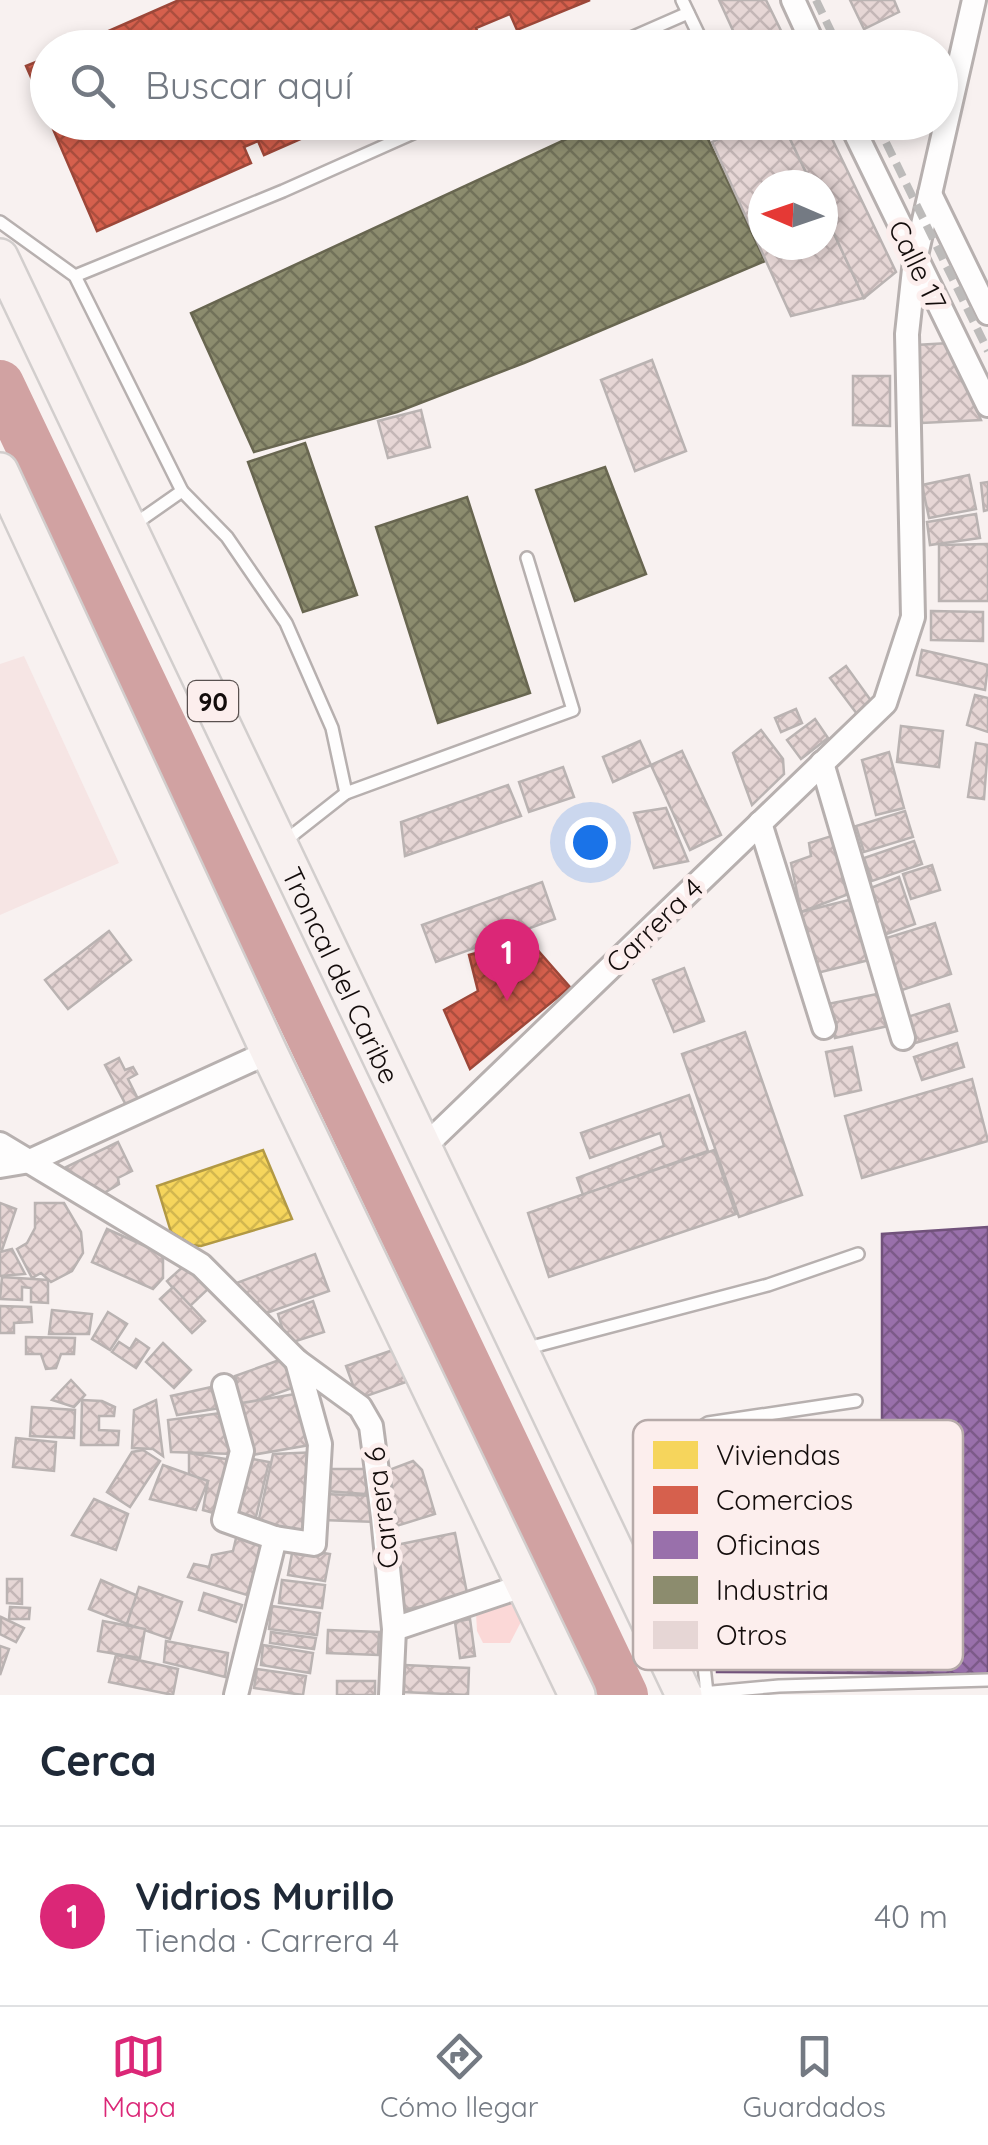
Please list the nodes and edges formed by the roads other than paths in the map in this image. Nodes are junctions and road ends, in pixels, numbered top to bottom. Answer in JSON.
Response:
{"nodes":[{"id":1,"x":793,"y":0,"type":"edge"},
{"id":2,"x":974,"y":0,"type":"edge"},
{"id":3,"x":685,"y":6,"type":"edge"},
{"id":4,"x":641,"y":30,"type":"edge"},
{"id":5,"x":696,"y":30,"type":"edge"},
{"id":6,"x":807,"y":30,"type":"edge"},
{"id":7,"x":958,"y":71,"type":"edge"},
{"id":8,"x":398,"y":140,"type":"edge"},
{"id":9,"x":858,"y":140,"type":"edge"},
{"id":10,"x":942,"y":140,"type":"edge"},
{"id":11,"x":930,"y":194,"type":"junction"},
{"id":12,"x":0,"y":222,"type":"edge"},
{"id":13,"x":0,"y":257,"type":"edge"},
{"id":14,"x":915,"y":260,"type":"junction"},
{"id":15,"x":75,"y":276,"type":"junction"},
{"id":16,"x":988,"y":313,"type":"edge"},
{"id":17,"x":988,"y":406,"type":"edge"},
{"id":18,"x":0,"y":470,"type":"edge"},
{"id":19,"x":182,"y":492,"type":"junction"},
{"id":20,"x":130,"y":528,"type":"junction"},
{"id":21,"x":527,"y":558,"type":"dead end"},
{"id":22,"x":822,"y":764,"type":"junction"},
{"id":23,"x":346,"y":793,"type":"junction"},
{"id":24,"x":760,"y":822,"type":"junction"},
{"id":25,"x":281,"y":843,"type":"junction"},
{"id":26,"x":824,"y":1027,"type":"dead end"},
{"id":27,"x":904,"y":1038,"type":"dead end"},
{"id":28,"x":269,"y":1052,"type":"junction"},
{"id":29,"x":0,"y":1144,"type":"edge"},
{"id":30,"x":423,"y":1148,"type":"junction"},
{"id":31,"x":30,"y":1161,"type":"junction"},
{"id":32,"x":0,"y":1166,"type":"edge"},
{"id":33,"x":858,"y":1254,"type":"dead end"},
{"id":34,"x":520,"y":1350,"type":"junction"},
{"id":35,"x":297,"y":1361,"type":"junction"},
{"id":36,"x":224,"y":1386,"type":"dead end"},
{"id":37,"x":856,"y":1401,"type":"dead end"},
{"id":38,"x":734,"y":1420,"type":"edge"},
{"id":39,"x":275,"y":1538,"type":"junction"},
{"id":40,"x":633,"y":1577,"type":"edge"},
{"id":41,"x":525,"y":1585,"type":"junction"},
{"id":42,"x":394,"y":1630,"type":"junction"},
{"id":43,"x":679,"y":1670,"type":"edge"},
{"id":44,"x":988,"y":1680,"type":"edge"},
{"id":45,"x":691,"y":1694,"type":"edge"},
{"id":46,"x":236,"y":1695,"type":"edge"},
{"id":47,"x":391,"y":1695,"type":"edge"},
{"id":48,"x":576,"y":1695,"type":"edge"}],
"edges":[{"from":1,"to":6,"type":"street"},
{"from":2,"to":7,"type":"street"},
{"from":3,"to":4,"type":"lane"},
{"from":3,"to":5,"type":"lane"},
{"from":8,"to":15,"type":"lane"},
{"from":9,"to":14,"type":"street","name":"Calle 17"},
{"from":10,"to":11,"type":"street"},
{"from":11,"to":14,"type":"street"},
{"from":11,"to":16,"type":"street"},
{"from":12,"to":15,"type":"lane"},
{"from":13,"to":20,"type":"highway","name":"Troncal del Caribe","number":"90"},
{"from":14,"to":17,"type":"street","name":"Calle 17"},
{"from":14,"to":22,"type":"street","name":"Carrera 4"},
{"from":15,"to":19,"type":"lane"},
{"from":18,"to":28,"type":"highway"},
{"from":19,"to":20,"type":"lane"},
{"from":19,"to":23,"type":"lane"},
{"from":20,"to":25,"type":"highway","name":"Troncal del Caribe","number":"90"},
{"from":21,"to":23,"type":"lane"},
{"from":22,"to":24,"type":"street","name":"Carrera 4"},
{"from":22,"to":27,"type":"street"},
{"from":23,"to":25,"type":"lane"},
{"from":24,"to":26,"type":"street"},
{"from":24,"to":30,"type":"street","name":"Carrera 4"},
{"from":25,"to":30,"type":"highway","name":"Troncal del Caribe","number":"90"},
{"from":28,"to":31,"type":"street"},
{"from":28,"to":41,"type":"highway"},
{"from":29,"to":31,"type":"street","name":"Carrera 6"},
{"from":30,"to":34,"type":"highway","name":"Troncal del Caribe","number":"90"},
{"from":31,"to":32,"type":"street"},
{"from":31,"to":35,"type":"street","name":"Carrera 6"},
{"from":33,"to":34,"type":"lane"},
{"from":34,"to":40,"type":"highway","name":"Troncal del Caribe","number":"90"},
{"from":35,"to":39,"type":"street"},
{"from":35,"to":42,"type":"street","name":"Carrera 6"},
{"from":36,"to":39,"type":"street"},
{"from":37,"to":38,"type":"lane"},
{"from":39,"to":46,"type":"street"},
{"from":41,"to":42,"type":"street"},
{"from":41,"to":48,"type":"highway"},
{"from":42,"to":47,"type":"street","name":"Carrera 6"},
{"from":43,"to":45,"type":"highway","name":"Troncal del Caribe","number":"90"},
{"from":44,"to":45,"type":"lane"}]}
